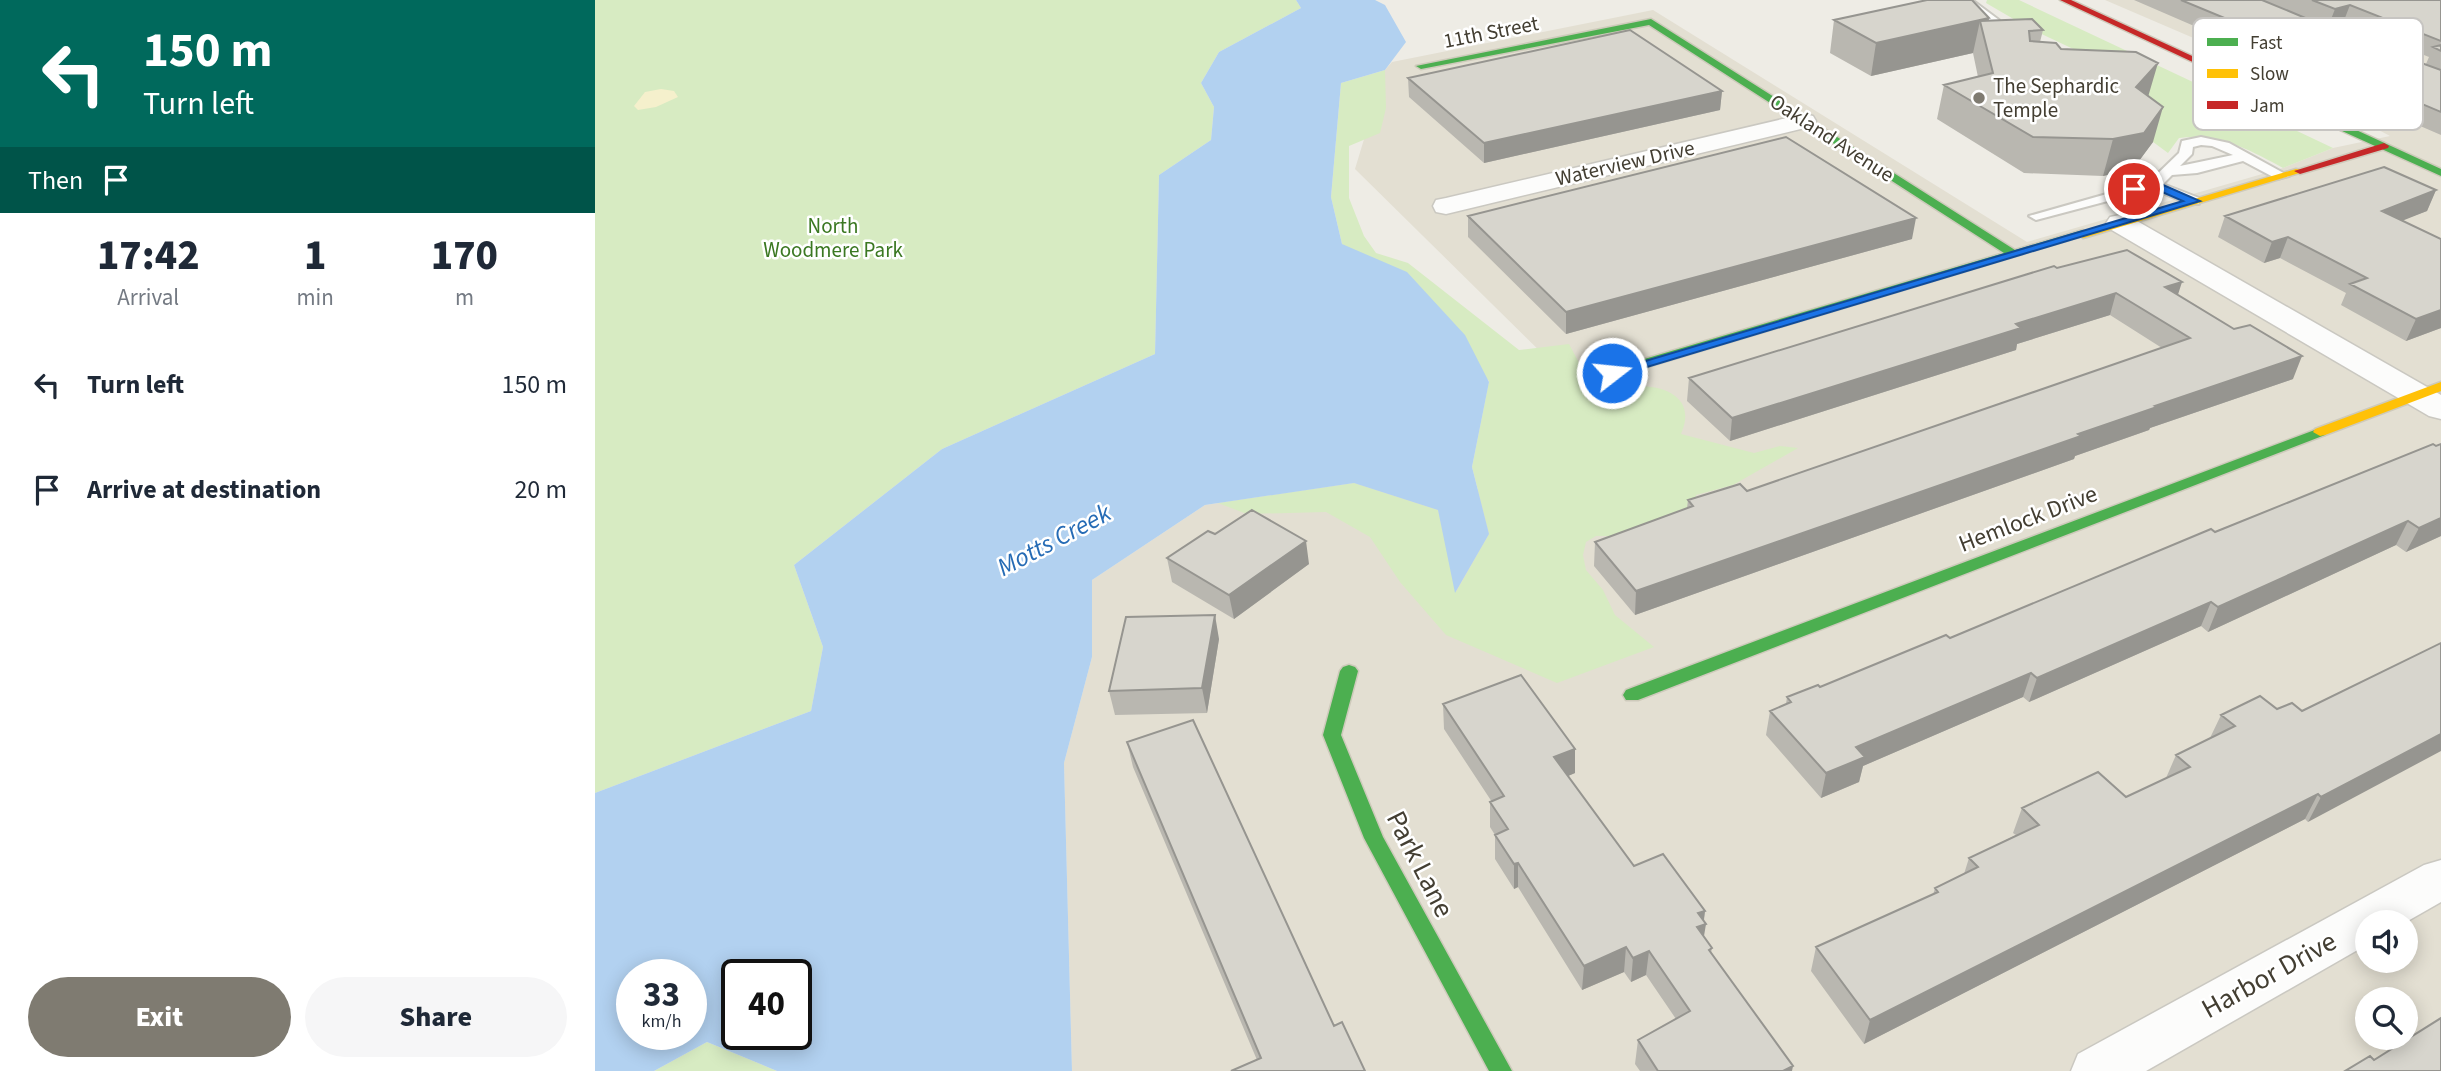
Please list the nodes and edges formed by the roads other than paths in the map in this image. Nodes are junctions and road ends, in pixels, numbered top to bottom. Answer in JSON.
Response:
{"nodes":[{"id":1,"x":1965,"y":0,"type":"edge"},
{"id":2,"x":2064,"y":0,"type":"edge"},
{"id":3,"x":2237,"y":0,"type":"edge"},
{"id":4,"x":2281,"y":18,"type":"edge"},
{"id":5,"x":1651,"y":22,"type":"joint"},
{"id":6,"x":2005,"y":48,"type":"edge"},
{"id":7,"x":2193,"y":58,"type":"edge"},
{"id":8,"x":1421,"y":66,"type":"dead end"},
{"id":9,"x":2423,"y":76,"type":"edge"},
{"id":10,"x":2441,"y":83,"type":"edge"},
{"id":11,"x":1804,"y":121,"type":"junction"},
{"id":12,"x":2349,"y":130,"type":"edge"},
{"id":13,"x":2384,"y":146,"type":"junction"},
{"id":14,"x":2245,"y":156,"type":"junction"},
{"id":15,"x":2169,"y":171,"type":"junction"},
{"id":16,"x":2441,"y":173,"type":"edge"},
{"id":17,"x":2282,"y":176,"type":"junction"},
{"id":18,"x":2154,"y":185,"type":"junction"},
{"id":19,"x":2194,"y":201,"type":"junction"},
{"id":20,"x":1446,"y":206,"type":"dead end"},
{"id":21,"x":2036,"y":216,"type":"dead end"},
{"id":22,"x":2120,"y":223,"type":"junction"},
{"id":23,"x":2013,"y":254,"type":"junction"},
{"id":24,"x":1612,"y":373,"type":"dead end"},
{"id":25,"x":2433,"y":397,"type":"edge"},
{"id":26,"x":1349,"y":671,"type":"dead end"},
{"id":27,"x":1632,"y":695,"type":"dead end"},
{"id":28,"x":2441,"y":879,"type":"edge"},
{"id":29,"x":1501,"y":1071,"type":"edge"},
{"id":30,"x":2097,"y":1071,"type":"edge"}],
"edges":[{"from":1,"to":6,"type":"lane"},
{"from":2,"to":7,"type":"street"},
{"from":3,"to":4,"type":"street"},
{"from":5,"to":8,"type":"street","name":"11th Street"},
{"from":5,"to":11,"type":"street","name":"Oakland Avenue"},
{"from":9,"to":10,"type":"street"},
{"from":11,"to":20,"type":"street","name":"Waterview Drive"},
{"from":11,"to":23,"type":"street","name":"Oakland Avenue"},
{"from":12,"to":13,"type":"street"},
{"from":13,"to":16,"type":"street"},
{"from":13,"to":17,"type":"street"},
{"from":14,"to":15,"type":"lane"},
{"from":14,"to":15,"type":"lane"},
{"from":14,"to":17,"type":"lane"},
{"from":15,"to":18,"type":"lane"},
{"from":17,"to":19,"type":"street"},
{"from":18,"to":19,"type":"lane"},
{"from":18,"to":21,"type":"lane"},
{"from":19,"to":22,"type":"street"},
{"from":22,"to":23,"type":"street"},
{"from":22,"to":25,"type":"street"},
{"from":23,"to":24,"type":"street"},
{"from":25,"to":27,"type":"street","name":"Hemlock Drive"},
{"from":26,"to":29,"type":"street","name":"Park Lane"},
{"from":28,"to":30,"type":"street","name":"Harbor Drive"}]}
